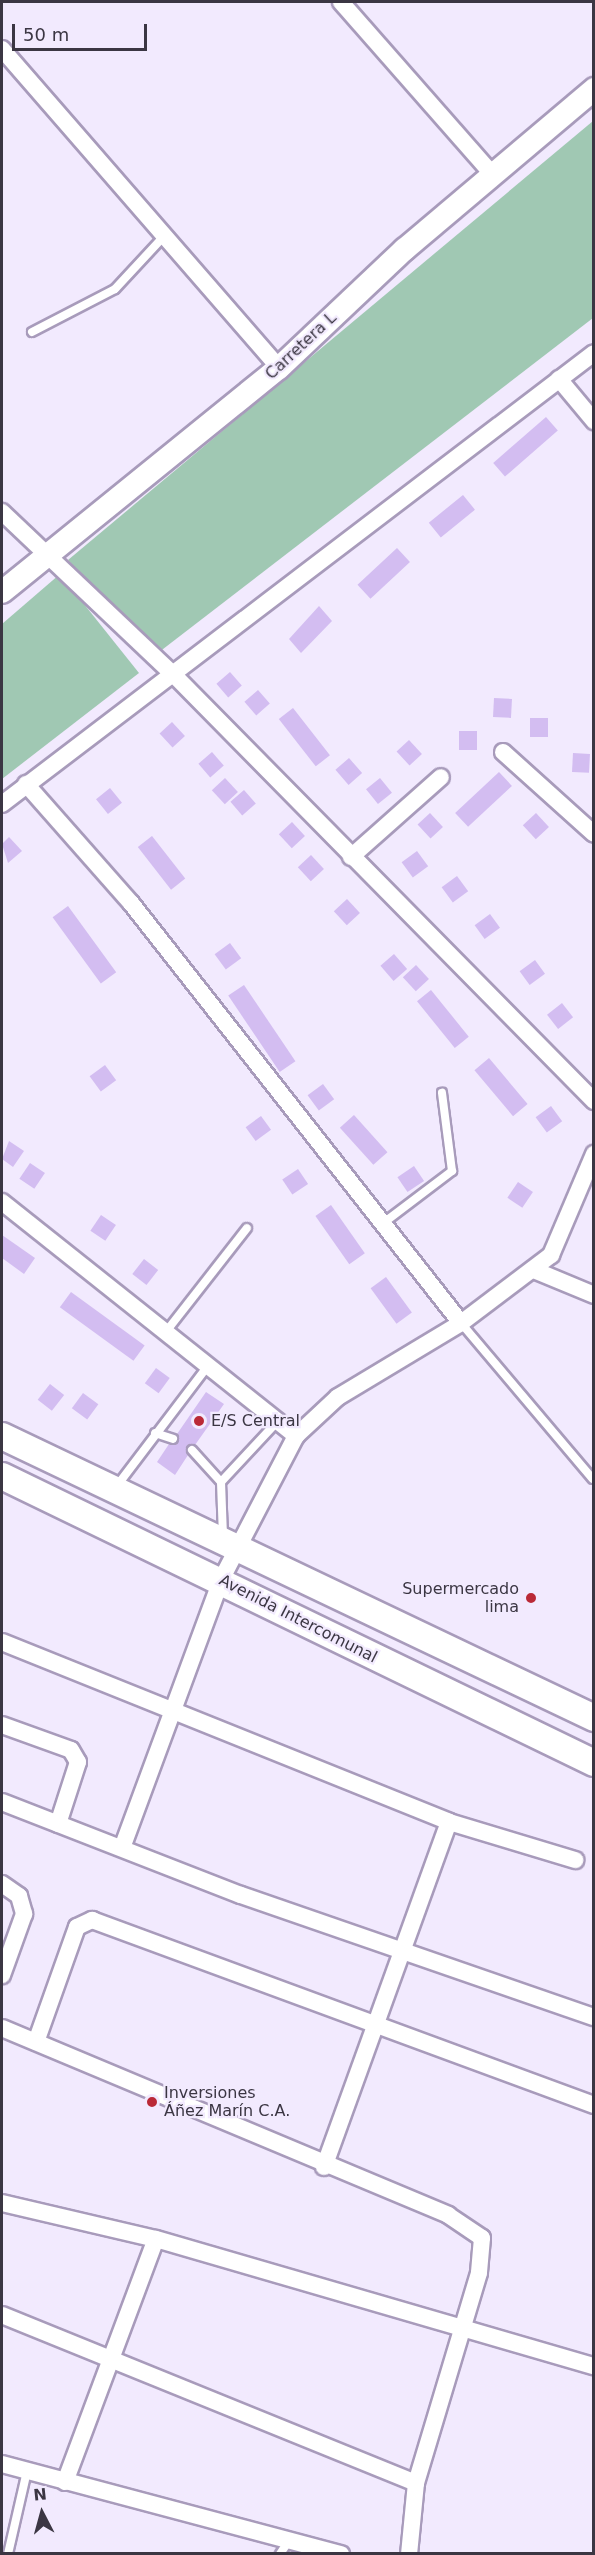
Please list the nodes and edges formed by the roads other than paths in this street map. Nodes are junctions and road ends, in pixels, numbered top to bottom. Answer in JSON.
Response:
{"nodes":[{"id":1,"x":341,"y":2,"type":"edge"},
{"id":2,"x":2,"y":50,"type":"edge"},
{"id":3,"x":594,"y":89,"type":"edge"},
{"id":4,"x":493,"y":175,"type":"junction"},
{"id":5,"x":164,"y":236,"type":"junction"},
{"id":6,"x":32,"y":332,"type":"dead end"},
{"id":7,"x":594,"y":353,"type":"edge"},
{"id":8,"x":279,"y":368,"type":"junction"},
{"id":9,"x":559,"y":379,"type":"junction"},
{"id":10,"x":594,"y":421,"type":"edge"},
{"id":11,"x":2,"y":512,"type":"edge"},
{"id":12,"x":44,"y":556,"type":"junction"},
{"id":13,"x":2,"y":592,"type":"edge"},
{"id":14,"x":175,"y":676,"type":"junction"},
{"id":15,"x":502,"y":752,"type":"dead end"},
{"id":16,"x":441,"y":777,"type":"dead end"},
{"id":17,"x":26,"y":784,"type":"junction"},
{"id":18,"x":2,"y":804,"type":"edge"},
{"id":19,"x":594,"y":834,"type":"edge"},
{"id":20,"x":351,"y":857,"type":"junction"},
{"id":21,"x":442,"y":1093,"type":"dead end"},
{"id":22,"x":594,"y":1101,"type":"edge"},
{"id":23,"x":593,"y":1161,"type":"edge"},
{"id":24,"x":2,"y":1202,"type":"edge"},
{"id":25,"x":379,"y":1226,"type":"junction"},
{"id":26,"x":247,"y":1228,"type":"dead end"},
{"id":27,"x":534,"y":1270,"type":"junction"},
{"id":28,"x":594,"y":1295,"type":"edge"},
{"id":29,"x":461,"y":1323,"type":"junction"},
{"id":30,"x":165,"y":1333,"type":"junction"},
{"id":31,"x":207,"y":1366,"type":"junction"},
{"id":32,"x":277,"y":1422,"type":"junction"},
{"id":33,"x":155,"y":1433,"type":"junction"},
{"id":34,"x":2,"y":1436,"type":"edge"},
{"id":35,"x":296,"y":1436,"type":"junction"},
{"id":36,"x":173,"y":1439,"type":"dead end"},
{"id":37,"x":192,"y":1450,"type":"dead end"},
{"id":38,"x":2,"y":1476,"type":"edge"},
{"id":39,"x":593,"y":1479,"type":"edge"},
{"id":40,"x":221,"y":1482,"type":"junction"},
{"id":41,"x":114,"y":1490,"type":"junction"},
{"id":42,"x":230,"y":1546,"type":"junction"},
{"id":43,"x":221,"y":1580,"type":"junction"},
{"id":44,"x":2,"y":1642,"type":"edge"},
{"id":45,"x":175,"y":1712,"type":"junction"},
{"id":46,"x":594,"y":1718,"type":"edge"},
{"id":47,"x":2,"y":1725,"type":"edge"},
{"id":48,"x":594,"y":1763,"type":"edge"},
{"id":49,"x":2,"y":1802,"type":"edge"},
{"id":50,"x":449,"y":1822,"type":"junction"},
{"id":51,"x":58,"y":1824,"type":"junction"},
{"id":52,"x":122,"y":1848,"type":"junction"},
{"id":53,"x":575,"y":1860,"type":"dead end"},
{"id":54,"x":2,"y":1884,"type":"edge"},
{"id":55,"x":403,"y":1948,"type":"junction"},
{"id":56,"x":2,"y":1975,"type":"edge"},
{"id":57,"x":594,"y":2017,"type":"edge"},
{"id":58,"x":375,"y":2026,"type":"junction"},
{"id":59,"x":2,"y":2028,"type":"edge"},
{"id":60,"x":36,"y":2042,"type":"junction"},
{"id":61,"x":594,"y":2105,"type":"edge"},
{"id":62,"x":324,"y":2167,"type":"junction"},
{"id":63,"x":2,"y":2203,"type":"edge"},
{"id":64,"x":156,"y":2239,"type":"junction"},
{"id":65,"x":2,"y":2315,"type":"edge"},
{"id":66,"x":463,"y":2326,"type":"junction"},
{"id":67,"x":109,"y":2357,"type":"junction"},
{"id":68,"x":594,"y":2366,"type":"edge"},
{"id":69,"x":2,"y":2464,"type":"edge"},
{"id":70,"x":27,"y":2471,"type":"junction"},
{"id":71,"x":65,"y":2482,"type":"junction"},
{"id":72,"x":416,"y":2483,"type":"junction"},
{"id":73,"x":284,"y":2548,"type":"edge"},
{"id":74,"x":8,"y":2553,"type":"edge"},
{"id":75,"x":341,"y":2553,"type":"edge"},
{"id":76,"x":409,"y":2553,"type":"edge"}],
"edges":[{"from":1,"to":4,"type":"street"},
{"from":2,"to":5,"type":"street"},
{"from":3,"to":4,"type":"street","name":"Carretera L"},
{"from":4,"to":8,"type":"street","name":"Carretera L"},
{"from":5,"to":6,"type":"lane"},
{"from":5,"to":8,"type":"street"},
{"from":7,"to":9,"type":"street"},
{"from":8,"to":12,"type":"street","name":"Carretera L"},
{"from":9,"to":10,"type":"street"},
{"from":9,"to":14,"type":"street"},
{"from":11,"to":12,"type":"street"},
{"from":12,"to":13,"type":"street","name":"Carretera L"},
{"from":12,"to":14,"type":"street"},
{"from":14,"to":17,"type":"street"},
{"from":14,"to":20,"type":"street"},
{"from":15,"to":19,"type":"street"},
{"from":16,"to":20,"type":"street"},
{"from":17,"to":18,"type":"street"},
{"from":17,"to":25,"type":"street"},
{"from":20,"to":22,"type":"street"},
{"from":21,"to":25,"type":"lane"},
{"from":23,"to":27,"type":"street"},
{"from":24,"to":30,"type":"street"},
{"from":25,"to":29,"type":"street"},
{"from":26,"to":30,"type":"lane"},
{"from":27,"to":28,"type":"street"},
{"from":27,"to":29,"type":"street"},
{"from":29,"to":35,"type":"street"},
{"from":29,"to":39,"type":"lane"},
{"from":30,"to":31,"type":"street"},
{"from":31,"to":32,"type":"street"},
{"from":31,"to":33,"type":"lane"},
{"from":32,"to":35,"type":"street"},
{"from":32,"to":40,"type":"lane"},
{"from":33,"to":36,"type":"lane"},
{"from":33,"to":41,"type":"lane"},
{"from":34,"to":41,"type":"main road","name":"Avenida Intercomunal"},
{"from":35,"to":42,"type":"street"},
{"from":37,"to":40,"type":"lane"},
{"from":38,"to":43,"type":"main road","name":"Avenida Intercomunal"},
{"from":40,"to":42,"type":"lane"},
{"from":41,"to":42,"type":"main road","name":"Avenida Intercomunal"},
{"from":42,"to":43,"type":"street"},
{"from":42,"to":46,"type":"main road","name":"Avenida Intercomunal"},
{"from":43,"to":45,"type":"street"},
{"from":43,"to":48,"type":"main road","name":"Avenida Intercomunal"},
{"from":44,"to":45,"type":"street"},
{"from":45,"to":50,"type":"street"},
{"from":45,"to":52,"type":"street"},
{"from":47,"to":51,"type":"street"},
{"from":49,"to":51,"type":"street"},
{"from":50,"to":53,"type":"street"},
{"from":50,"to":55,"type":"street"},
{"from":51,"to":52,"type":"street"},
{"from":52,"to":55,"type":"street"},
{"from":54,"to":56,"type":"street"},
{"from":55,"to":57,"type":"street"},
{"from":55,"to":58,"type":"street"},
{"from":58,"to":60,"type":"street"},
{"from":58,"to":61,"type":"street"},
{"from":58,"to":62,"type":"street"},
{"from":59,"to":60,"type":"street"},
{"from":60,"to":62,"type":"street"},
{"from":62,"to":66,"type":"street"},
{"from":63,"to":64,"type":"street"},
{"from":64,"to":66,"type":"street"},
{"from":64,"to":67,"type":"street"},
{"from":65,"to":67,"type":"street"},
{"from":66,"to":68,"type":"street"},
{"from":66,"to":72,"type":"street"},
{"from":67,"to":71,"type":"street"},
{"from":67,"to":72,"type":"street"},
{"from":69,"to":70,"type":"street"},
{"from":70,"to":71,"type":"street"},
{"from":70,"to":74,"type":"lane"},
{"from":71,"to":73,"type":"street"},
{"from":72,"to":76,"type":"street"},
{"from":73,"to":75,"type":"street"}]}
